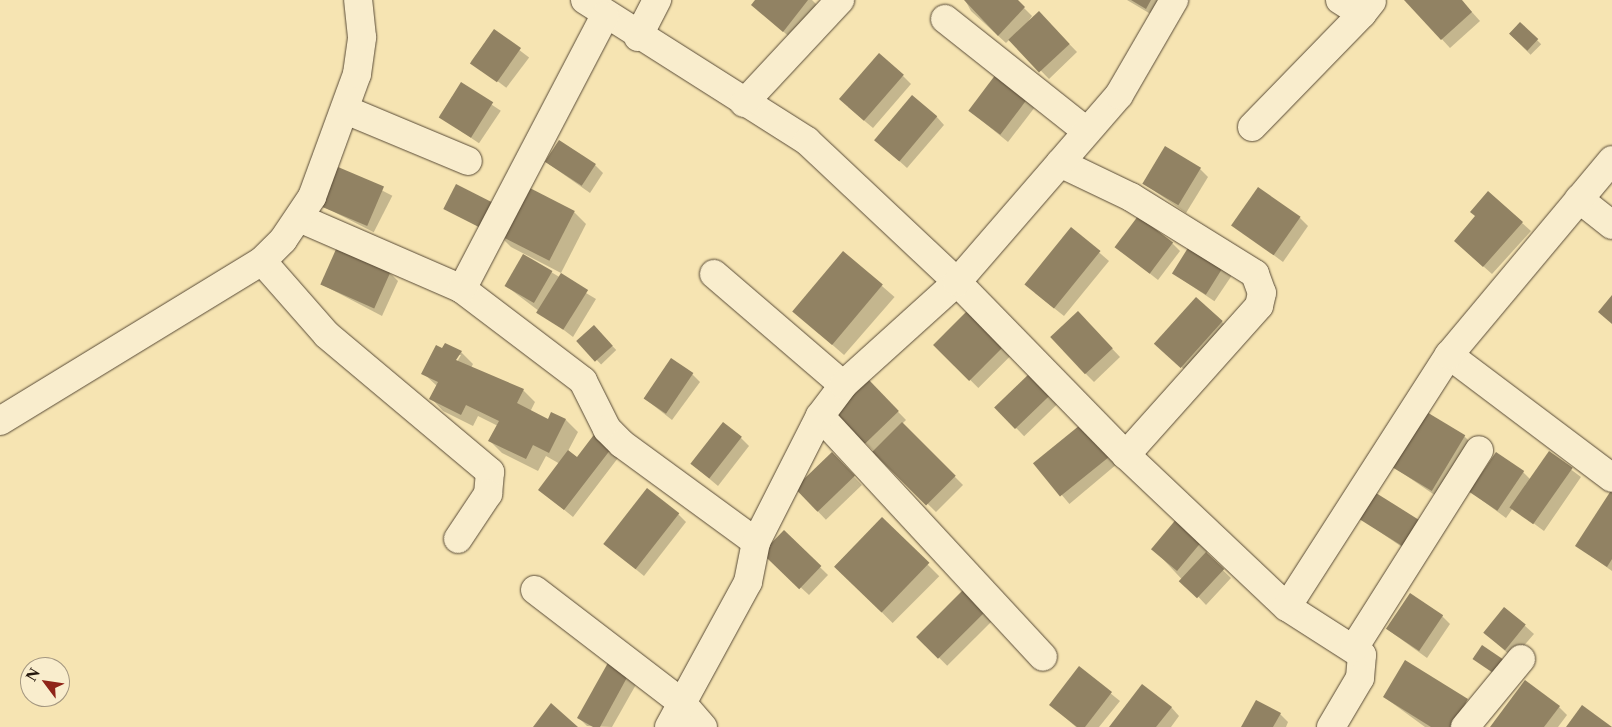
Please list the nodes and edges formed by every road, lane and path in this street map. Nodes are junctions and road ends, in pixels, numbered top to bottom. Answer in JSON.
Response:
{"nodes":[{"id":1,"x":358,"y":0,"type":"edge"},
{"id":2,"x":657,"y":0,"type":"edge"},
{"id":3,"x":840,"y":0,"type":"edge"},
{"id":4,"x":1174,"y":0,"type":"edge"},
{"id":5,"x":1358,"y":5,"type":"edge"},
{"id":6,"x":595,"y":8,"type":"edge"},
{"id":7,"x":945,"y":19,"type":"dead end"},
{"id":8,"x":638,"y":37,"type":"junction"},
{"id":9,"x":744,"y":103,"type":"junction"},
{"id":10,"x":346,"y":110,"type":"junction"},
{"id":11,"x":1252,"y":127,"type":"dead end"},
{"id":12,"x":1085,"y":130,"type":"junction"},
{"id":13,"x":1612,"y":160,"type":"edge"},
{"id":14,"x":468,"y":161,"type":"dead end"},
{"id":15,"x":1060,"y":163,"type":"junction"},
{"id":16,"x":1579,"y":199,"type":"junction"},
{"id":17,"x":299,"y":218,"type":"junction"},
{"id":18,"x":1612,"y":225,"type":"edge"},
{"id":19,"x":262,"y":261,"type":"junction"},
{"id":20,"x":714,"y":274,"type":"dead end"},
{"id":21,"x":957,"y":282,"type":"junction"},
{"id":22,"x":462,"y":289,"type":"junction"},
{"id":23,"x":1448,"y":355,"type":"junction"},
{"id":24,"x":843,"y":385,"type":"junction"},
{"id":25,"x":820,"y":416,"type":"junction"},
{"id":26,"x":0,"y":420,"type":"edge"},
{"id":27,"x":1479,"y":450,"type":"dead end"},
{"id":28,"x":1126,"y":455,"type":"junction"},
{"id":29,"x":1612,"y":478,"type":"edge"},
{"id":30,"x":458,"y":539,"type":"dead end"},
{"id":31,"x":756,"y":542,"type":"junction"},
{"id":32,"x":535,"y":590,"type":"dead end"},
{"id":33,"x":1287,"y":608,"type":"junction"},
{"id":34,"x":1354,"y":648,"type":"junction"},
{"id":35,"x":1043,"y":657,"type":"dead end"},
{"id":36,"x":1520,"y":659,"type":"dead end"},
{"id":37,"x":682,"y":703,"type":"junction"},
{"id":38,"x":669,"y":727,"type":"edge"},
{"id":39,"x":703,"y":727,"type":"edge"},
{"id":40,"x":1332,"y":727,"type":"edge"},
{"id":41,"x":1465,"y":727,"type":"edge"}],
"edges":[{"from":1,"to":10,"type":"street"},
{"from":2,"to":8,"type":"street"},
{"from":3,"to":9,"type":"street"},
{"from":4,"to":12,"type":"street"},
{"from":5,"to":11,"type":"street"},
{"from":6,"to":8,"type":"street"},
{"from":6,"to":22,"type":"street"},
{"from":7,"to":12,"type":"street"},
{"from":8,"to":9,"type":"street"},
{"from":9,"to":21,"type":"street"},
{"from":10,"to":14,"type":"street"},
{"from":10,"to":17,"type":"street"},
{"from":12,"to":15,"type":"street"},
{"from":13,"to":16,"type":"street"},
{"from":15,"to":21,"type":"street"},
{"from":15,"to":28,"type":"street"},
{"from":16,"to":18,"type":"street"},
{"from":16,"to":23,"type":"street"},
{"from":17,"to":19,"type":"street"},
{"from":17,"to":22,"type":"street"},
{"from":19,"to":26,"type":"street"},
{"from":19,"to":30,"type":"street"},
{"from":20,"to":24,"type":"street"},
{"from":21,"to":24,"type":"street"},
{"from":21,"to":28,"type":"street"},
{"from":22,"to":31,"type":"street"},
{"from":23,"to":29,"type":"street"},
{"from":23,"to":33,"type":"street"},
{"from":24,"to":25,"type":"street"},
{"from":25,"to":31,"type":"street"},
{"from":25,"to":35,"type":"street"},
{"from":27,"to":34,"type":"street"},
{"from":28,"to":33,"type":"street"},
{"from":31,"to":37,"type":"street"},
{"from":32,"to":37,"type":"street"},
{"from":33,"to":34,"type":"street"},
{"from":34,"to":40,"type":"street"},
{"from":36,"to":41,"type":"street"},
{"from":37,"to":38,"type":"street"},
{"from":37,"to":39,"type":"street"}]}
